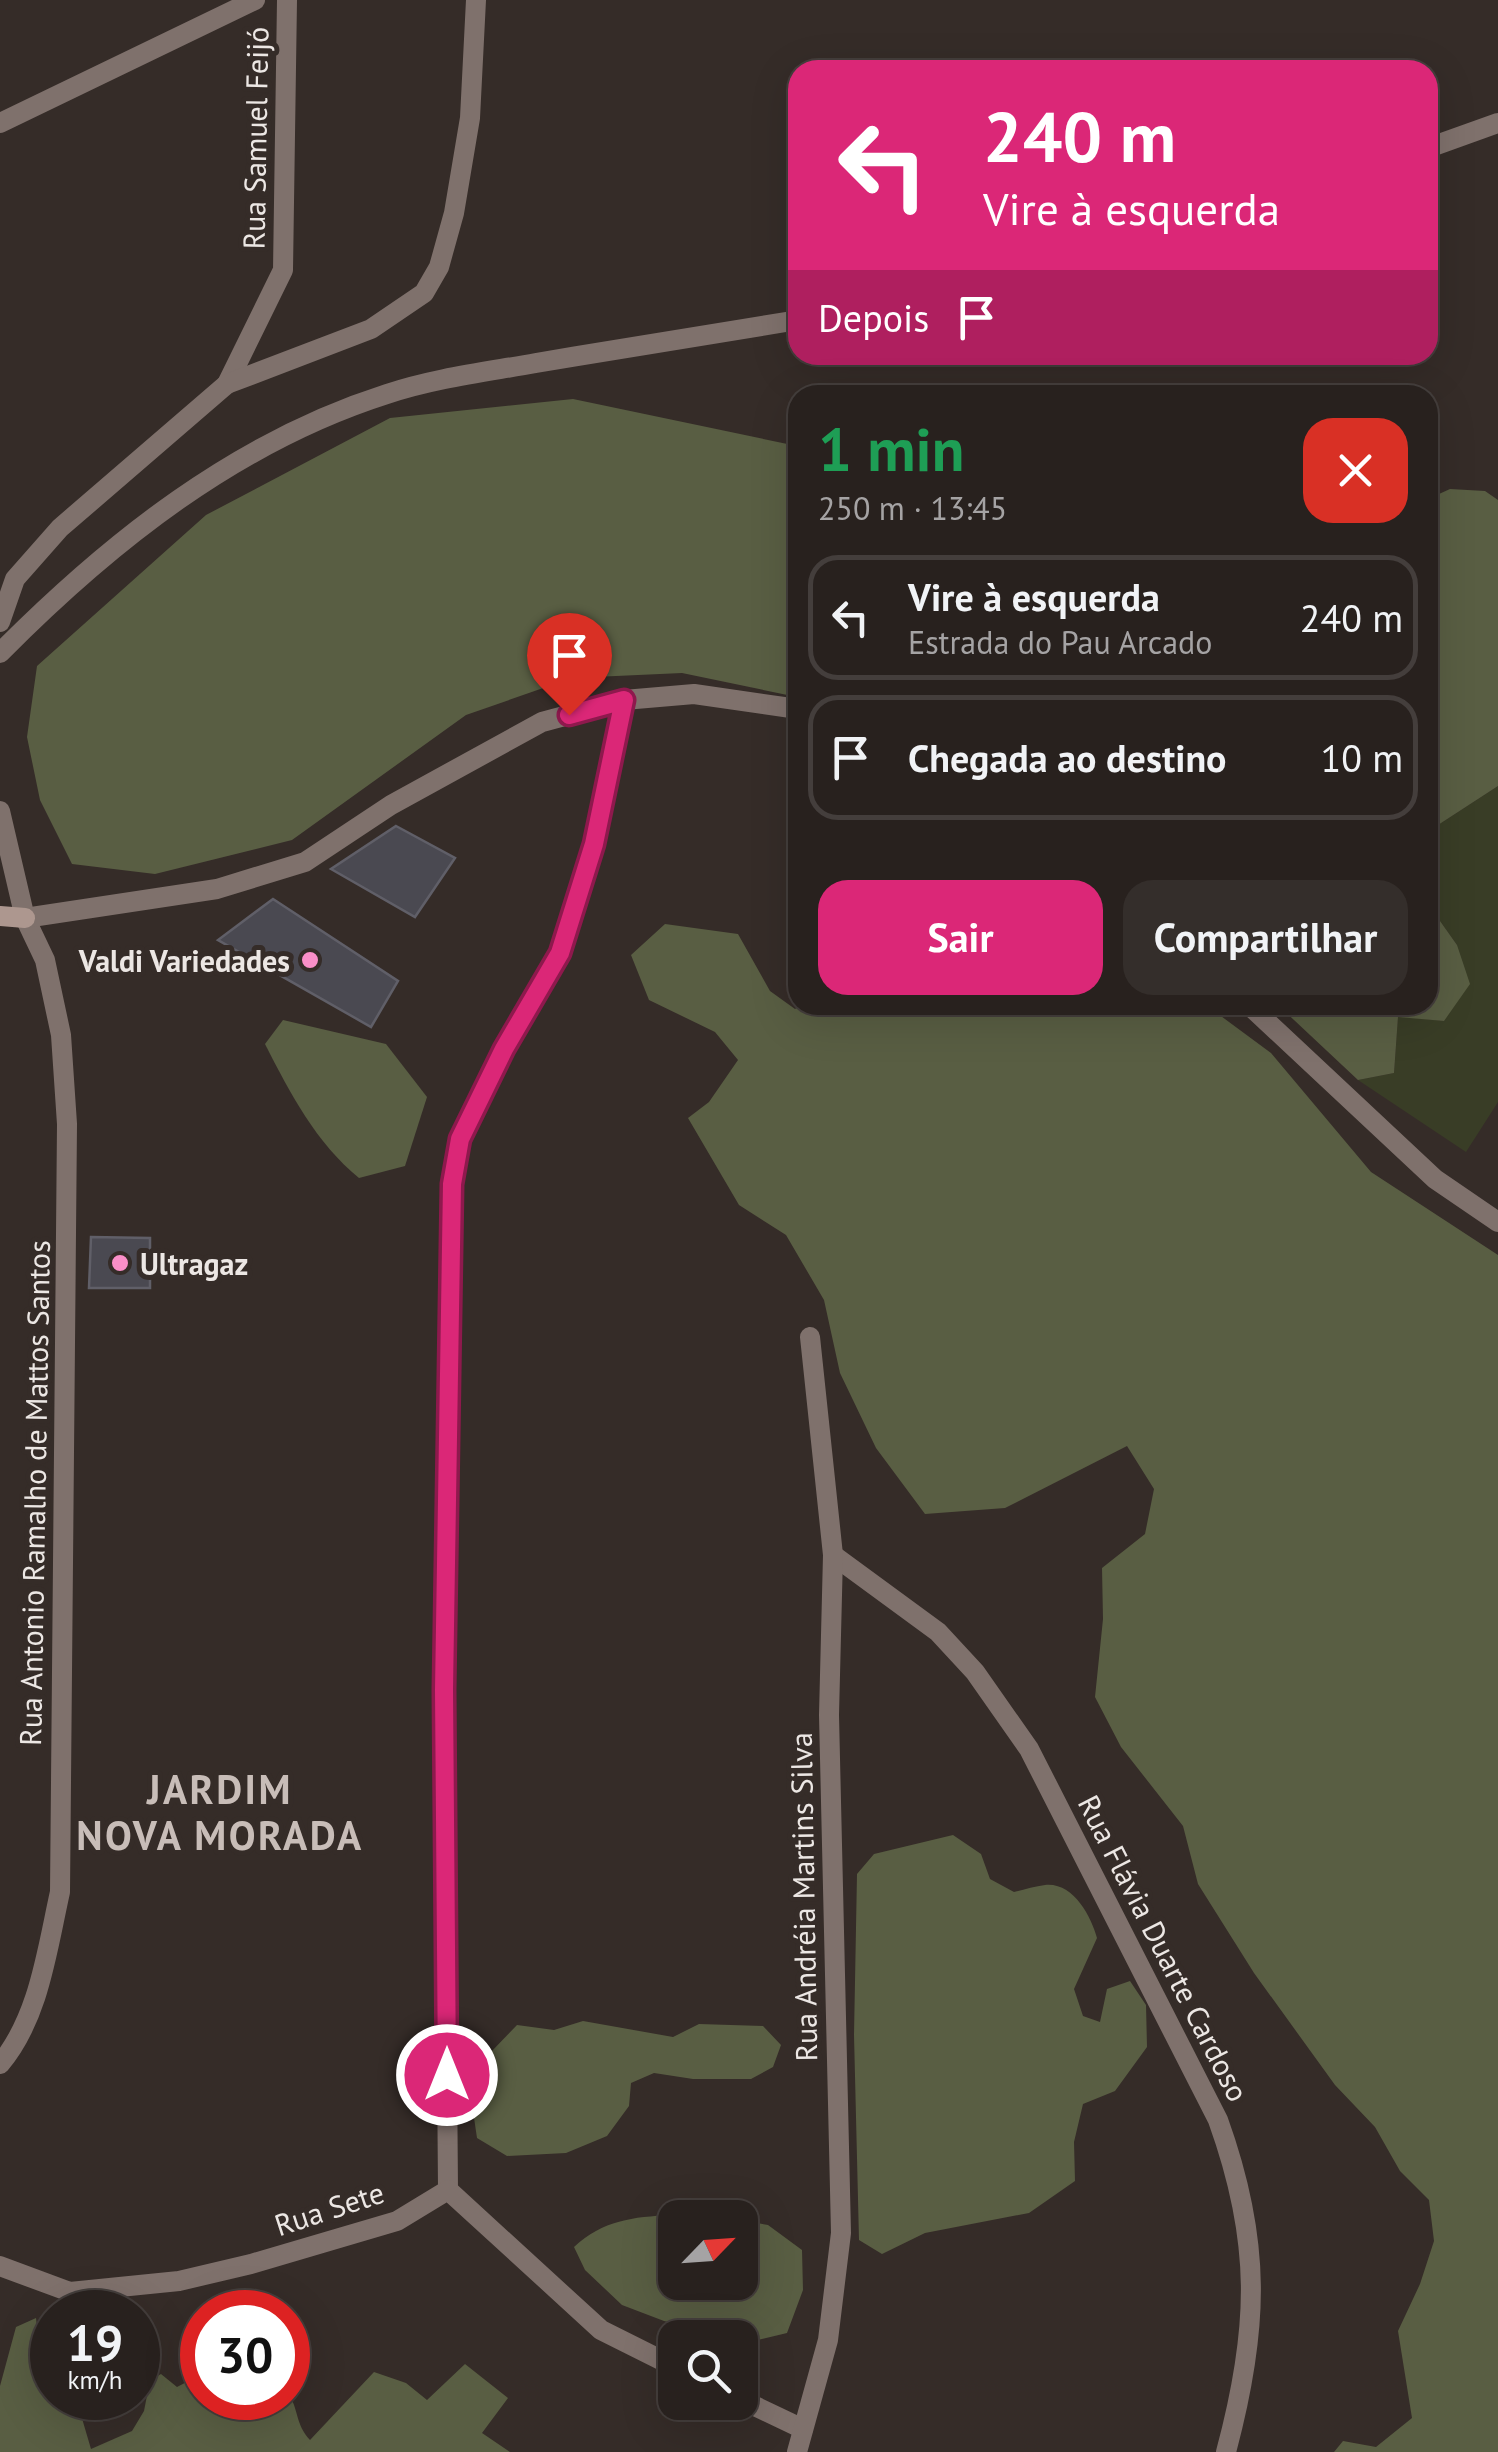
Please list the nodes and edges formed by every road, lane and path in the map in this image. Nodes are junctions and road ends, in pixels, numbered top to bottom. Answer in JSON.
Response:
{"nodes":[{"id":1,"x":255,"y":0,"type":"edge"},
{"id":2,"x":287,"y":0,"type":"edge"},
{"id":3,"x":476,"y":0,"type":"edge"},
{"id":4,"x":0,"y":123,"type":"edge"},
{"id":5,"x":1498,"y":123,"type":"edge"},
{"id":6,"x":1438,"y":144,"type":"edge"},
{"id":7,"x":788,"y":322,"type":"edge"},
{"id":8,"x":227,"y":384,"type":"junction"},
{"id":9,"x":0,"y":622,"type":"edge"},
{"id":10,"x":0,"y":652,"type":"edge"},
{"id":11,"x":624,"y":700,"type":"junction"},
{"id":12,"x":788,"y":708,"type":"edge"},
{"id":13,"x":0,"y":812,"type":"edge"},
{"id":14,"x":0,"y":916,"type":"edge"},
{"id":15,"x":25,"y":918,"type":"junction"},
{"id":16,"x":1259,"y":1015,"type":"edge"},
{"id":17,"x":1498,"y":1222,"type":"edge"},
{"id":18,"x":810,"y":1337,"type":"dead end"},
{"id":19,"x":833,"y":1554,"type":"junction"},
{"id":20,"x":0,"y":2064,"type":"edge"},
{"id":21,"x":448,"y":2190,"type":"junction"},
{"id":22,"x":0,"y":2266,"type":"edge"},
{"id":23,"x":658,"y":2358,"type":"edge"},
{"id":24,"x":758,"y":2407,"type":"edge"},
{"id":25,"x":803,"y":2430,"type":"junction"},
{"id":26,"x":796,"y":2452,"type":"edge"},
{"id":27,"x":1226,"y":2452,"type":"edge"}],
"edges":[{"from":1,"to":4,"type":"street"},
{"from":2,"to":8,"type":"street","name":"Rua Samuel Feijó"},
{"from":3,"to":8,"type":"street"},
{"from":5,"to":6,"type":"street"},
{"from":7,"to":10,"type":"street"},
{"from":8,"to":9,"type":"street"},
{"from":11,"to":12,"type":"street"},
{"from":11,"to":15,"type":"street"},
{"from":11,"to":21,"type":"street"},
{"from":13,"to":15,"type":"street","name":"Rua Antonio Ramalho de Mattos Santos"},
{"from":14,"to":15,"type":"street"},
{"from":15,"to":20,"type":"street","name":"Rua Antonio Ramalho de Mattos Santos"},
{"from":16,"to":17,"type":"street"},
{"from":18,"to":19,"type":"street","name":"Rua Andréia Martins Silva"},
{"from":19,"to":25,"type":"street","name":"Rua Andréia Martins Silva"},
{"from":19,"to":27,"type":"street","name":"Rua Flávia Duarte Cardoso"},
{"from":21,"to":22,"type":"street","name":"Rua Sete"},
{"from":21,"to":23,"type":"street"},
{"from":24,"to":25,"type":"street"},
{"from":25,"to":26,"type":"street","name":"Rua Andréia Martins Silva"}]}
